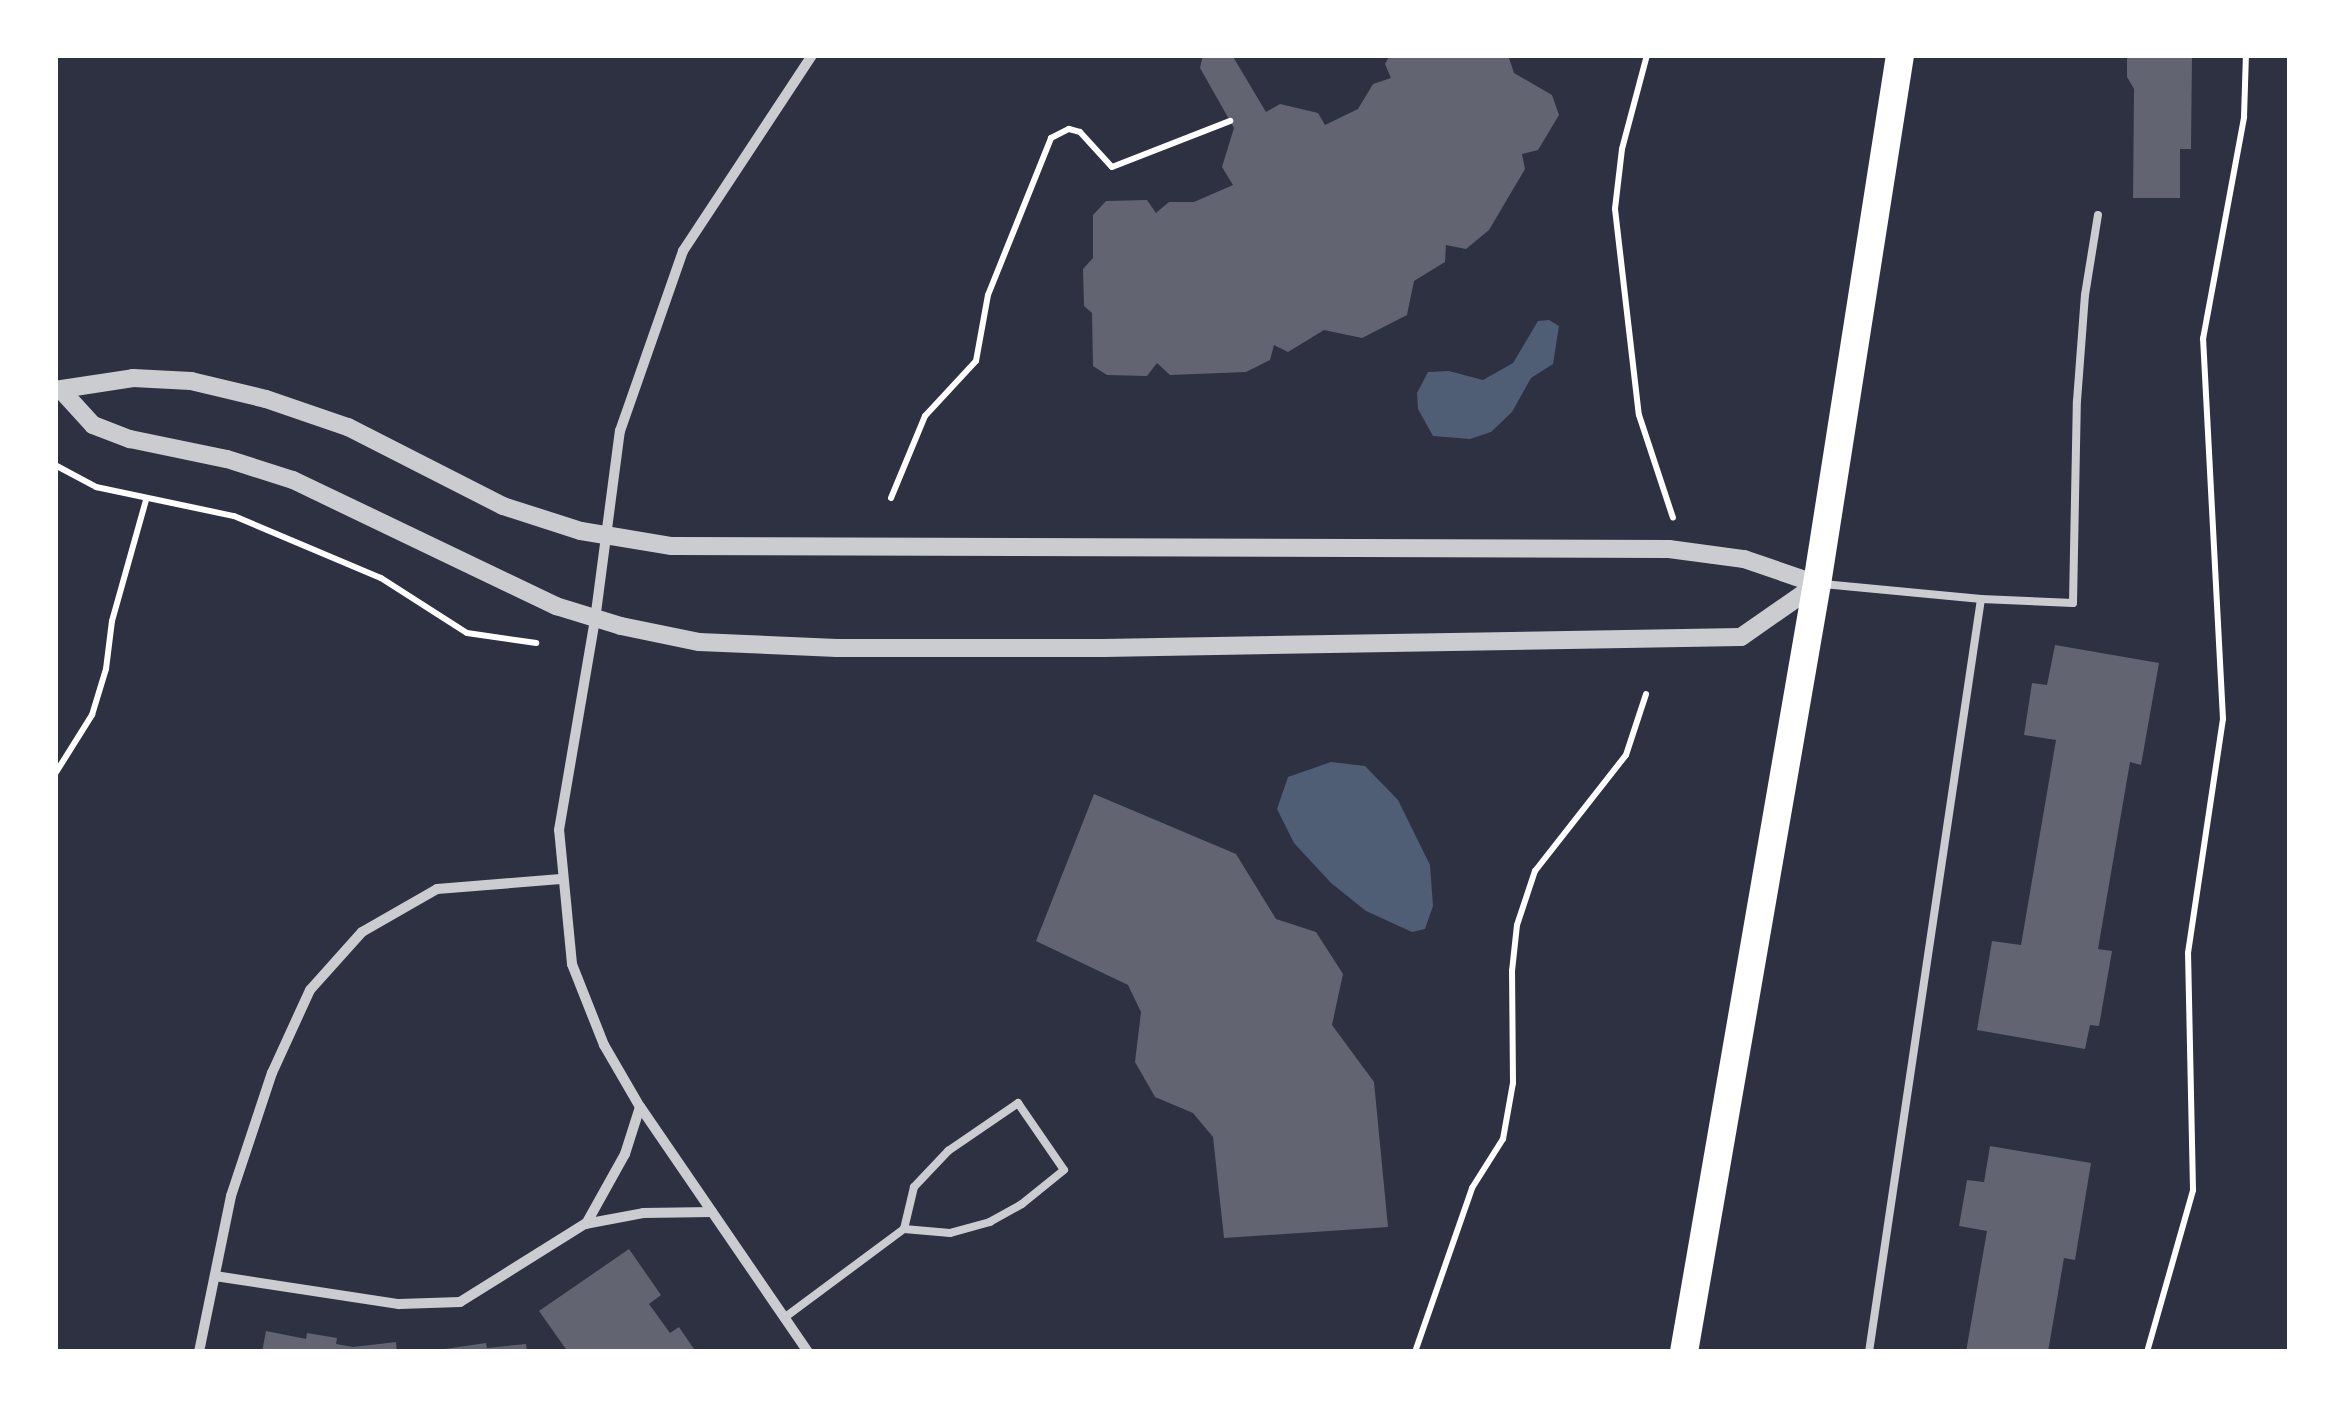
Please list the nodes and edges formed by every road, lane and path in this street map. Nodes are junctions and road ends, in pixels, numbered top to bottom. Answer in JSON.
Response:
{"nodes":[{"id":1,"x":812,"y":55,"type":"edge"},
{"id":2,"x":1647,"y":55,"type":"edge"},
{"id":3,"x":1900,"y":55,"type":"edge"},
{"id":4,"x":2246,"y":55,"type":"edge"},
{"id":5,"x":1230,"y":120,"type":"dead end"},
{"id":6,"x":2098,"y":215,"type":"dead end"},
{"id":7,"x":59,"y":390,"type":"edge"},
{"id":8,"x":56,"y":465,"type":"edge"},
{"id":9,"x":892,"y":498,"type":"dead end"},
{"id":10,"x":146,"y":500,"type":"junction"},
{"id":11,"x":1673,"y":519,"type":"dead end"},
{"id":12,"x":605,"y":536,"type":"junction"},
{"id":13,"x":1816,"y":584,"type":"junction"},
{"id":14,"x":1982,"y":599,"type":"junction"},
{"id":15,"x":595,"y":620,"type":"junction"},
{"id":16,"x":536,"y":643,"type":"dead end"},
{"id":17,"x":1646,"y":694,"type":"dead end"},
{"id":18,"x":55,"y":774,"type":"edge"},
{"id":19,"x":561,"y":879,"type":"junction"},
{"id":20,"x":640,"y":1107,"type":"junction"},
{"id":21,"x":712,"y":1212,"type":"junction"},
{"id":22,"x":586,"y":1224,"type":"junction"},
{"id":23,"x":904,"y":1229,"type":"junction"},
{"id":24,"x":215,"y":1276,"type":"junction"},
{"id":25,"x":784,"y":1318,"type":"junction"},
{"id":26,"x":199,"y":1352,"type":"edge"},
{"id":27,"x":808,"y":1352,"type":"edge"},
{"id":28,"x":1415,"y":1352,"type":"edge"},
{"id":29,"x":1684,"y":1352,"type":"edge"},
{"id":30,"x":1869,"y":1352,"type":"edge"},
{"id":31,"x":2147,"y":1352,"type":"edge"}],
"edges":[{"from":1,"to":12,"type":"street"},
{"from":2,"to":11,"type":"path"},
{"from":3,"to":13,"type":"highway"},
{"from":4,"to":31,"type":"path"},
{"from":5,"to":9,"type":"path"},
{"from":6,"to":14,"type":"lane"},
{"from":7,"to":12,"type":"street"},
{"from":7,"to":15,"type":"street"},
{"from":8,"to":10,"type":"path"},
{"from":10,"to":16,"type":"path"},
{"from":10,"to":18,"type":"path"},
{"from":12,"to":13,"type":"street"},
{"from":12,"to":15,"type":"street"},
{"from":13,"to":14,"type":"lane"},
{"from":13,"to":15,"type":"street"},
{"from":13,"to":29,"type":"highway"},
{"from":14,"to":30,"type":"lane"},
{"from":15,"to":19,"type":"street"},
{"from":17,"to":28,"type":"path"},
{"from":19,"to":20,"type":"street"},
{"from":19,"to":24,"type":"street"},
{"from":20,"to":21,"type":"street"},
{"from":20,"to":22,"type":"street"},
{"from":21,"to":22,"type":"street"},
{"from":21,"to":25,"type":"street"},
{"from":22,"to":24,"type":"street"},
{"from":23,"to":23,"type":"lane"},
{"from":23,"to":25,"type":"lane"},
{"from":24,"to":26,"type":"street"},
{"from":25,"to":27,"type":"street"}]}
